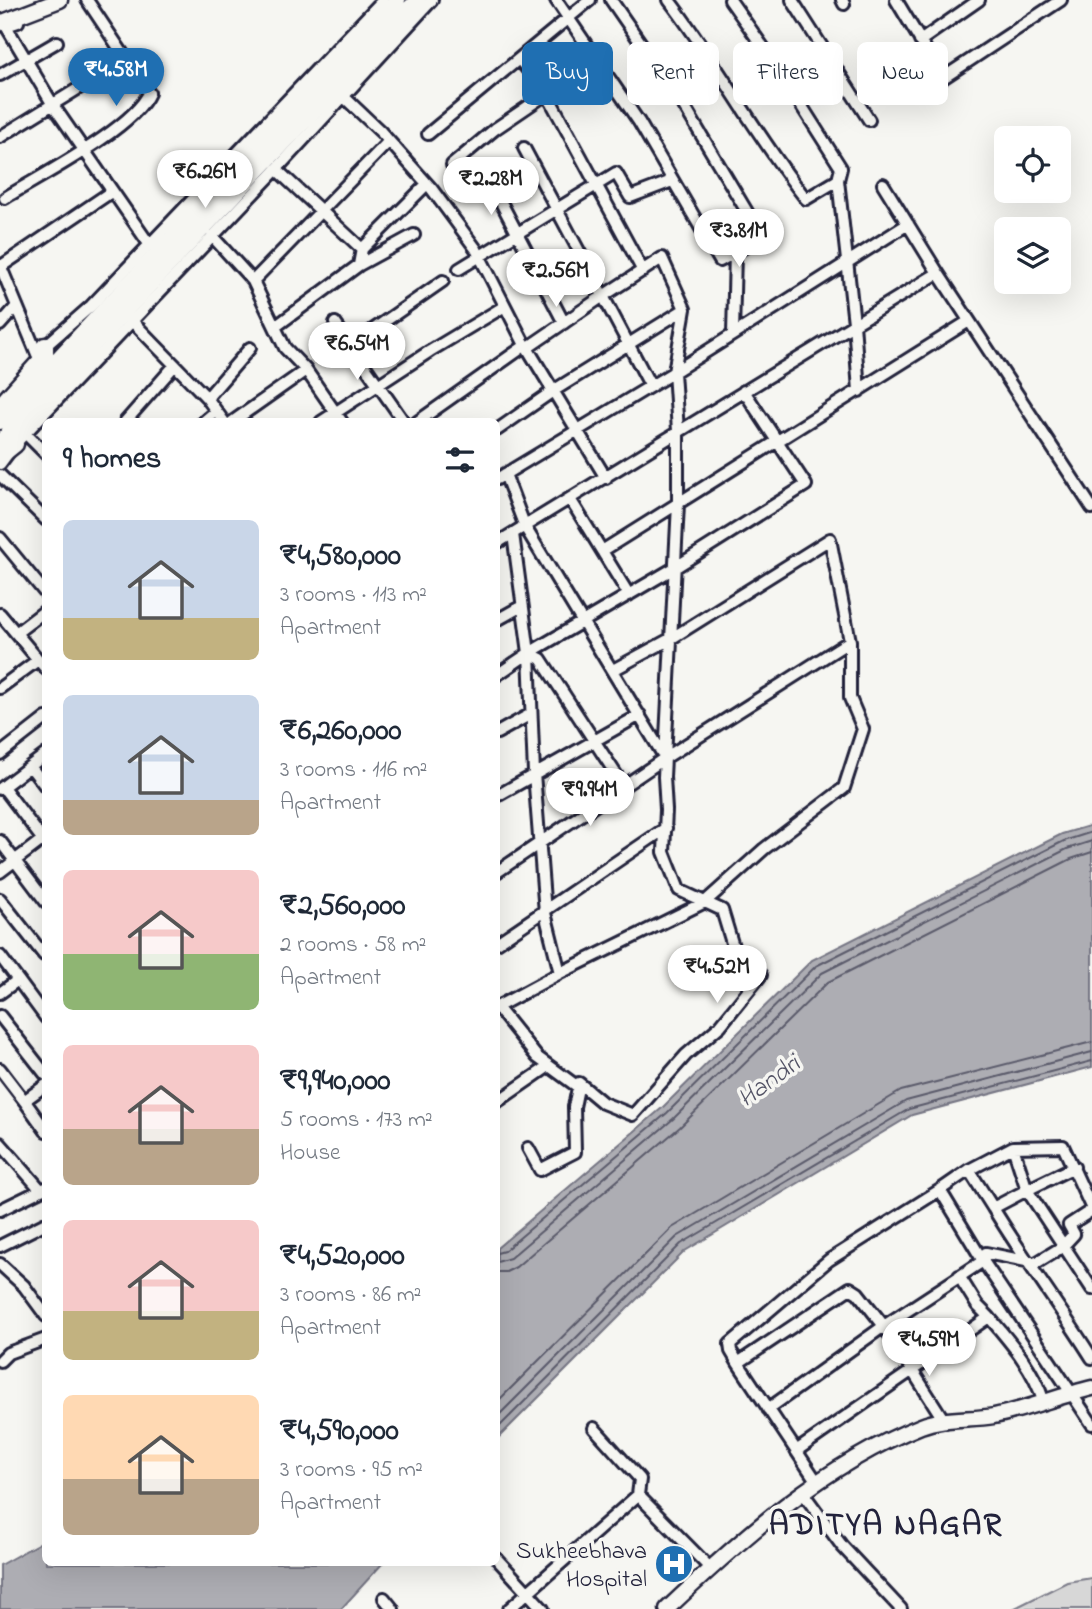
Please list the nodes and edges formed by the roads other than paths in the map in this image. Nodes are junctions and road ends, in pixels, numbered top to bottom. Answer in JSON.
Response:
{"nodes":[{"id":1,"x":60,"y":0,"type":"edge"},
{"id":2,"x":70,"y":0,"type":"edge"},
{"id":3,"x":87,"y":0,"type":"edge"},
{"id":4,"x":383,"y":0,"type":"edge"},
{"id":5,"x":397,"y":0,"type":"edge"},
{"id":6,"x":418,"y":0,"type":"edge"},
{"id":7,"x":432,"y":0,"type":"edge"},
{"id":8,"x":556,"y":0,"type":"edge"},
{"id":9,"x":590,"y":0,"type":"edge"},
{"id":10,"x":611,"y":0,"type":"edge"},
{"id":11,"x":669,"y":0,"type":"edge"},
{"id":12,"x":730,"y":0,"type":"edge"},
{"id":13,"x":792,"y":0,"type":"edge"},
{"id":14,"x":896,"y":0,"type":"edge"},
{"id":15,"x":979,"y":0,"type":"edge"},
{"id":16,"x":1061,"y":0,"type":"edge"},
{"id":17,"x":569,"y":17,"type":"junction"},
{"id":18,"x":0,"y":23,"type":"edge"},
{"id":19,"x":920,"y":41,"type":"junction"},
{"id":20,"x":57,"y":42,"type":"dead end"},
{"id":21,"x":584,"y":42,"type":"edge"},
{"id":22,"x":27,"y":59,"type":"junction"},
{"id":23,"x":126,"y":59,"type":"junction"},
{"id":24,"x":519,"y":59,"type":"junction"},
{"id":25,"x":522,"y":63,"type":"edge"},
{"id":26,"x":0,"y":75,"type":"edge"},
{"id":27,"x":613,"y":86,"type":"edge"},
{"id":28,"x":343,"y":96,"type":"junction"},
{"id":29,"x":53,"y":105,"type":"junction"},
{"id":30,"x":531,"y":105,"type":"edge"},
{"id":31,"x":553,"y":105,"type":"edge"},
{"id":32,"x":869,"y":120,"type":"dead end"},
{"id":33,"x":428,"y":134,"type":"dead end"},
{"id":34,"x":0,"y":137,"type":"edge"},
{"id":35,"x":389,"y":141,"type":"junction"},
{"id":36,"x":524,"y":148,"type":"dead end"},
{"id":37,"x":83,"y":150,"type":"junction"},
{"id":38,"x":452,"y":165,"type":"dead end"},
{"id":39,"x":276,"y":169,"type":"junction"},
{"id":40,"x":838,"y":180,"type":"junction"},
{"id":41,"x":672,"y":181,"type":"junction"},
{"id":42,"x":427,"y":184,"type":"junction"},
{"id":43,"x":596,"y":184,"type":"junction"},
{"id":44,"x":883,"y":184,"type":"dead end"},
{"id":45,"x":492,"y":185,"type":"dead end"},
{"id":46,"x":111,"y":192,"type":"junction"},
{"id":47,"x":5,"y":198,"type":"dead end"},
{"id":48,"x":556,"y":210,"type":"junction"},
{"id":49,"x":321,"y":211,"type":"junction"},
{"id":50,"x":908,"y":224,"type":"junction"},
{"id":51,"x":519,"y":234,"type":"junction"},
{"id":52,"x":414,"y":235,"type":"dead end"},
{"id":53,"x":212,"y":236,"type":"junction"},
{"id":54,"x":149,"y":244,"type":"junction"},
{"id":55,"x":362,"y":249,"type":"junction"},
{"id":56,"x":734,"y":253,"type":"junction"},
{"id":57,"x":480,"y":256,"type":"junction"},
{"id":58,"x":847,"y":262,"type":"junction"},
{"id":59,"x":359,"y":265,"type":"junction"},
{"id":60,"x":0,"y":266,"type":"edge"},
{"id":61,"x":459,"y":269,"type":"dead end"},
{"id":62,"x":643,"y":271,"type":"junction"},
{"id":63,"x":938,"y":273,"type":"junction"},
{"id":64,"x":253,"y":281,"type":"junction"},
{"id":65,"x":443,"y":281,"type":"dead end"},
{"id":66,"x":603,"y":296,"type":"junction"},
{"id":67,"x":505,"y":306,"type":"junction"},
{"id":68,"x":16,"y":307,"type":"junction"},
{"id":69,"x":685,"y":309,"type":"junction"},
{"id":70,"x":132,"y":321,"type":"junction"},
{"id":71,"x":969,"y":321,"type":"junction"},
{"id":72,"x":335,"y":323,"type":"dead end"},
{"id":73,"x":564,"y":323,"type":"junction"},
{"id":74,"x":854,"y":323,"type":"junction"},
{"id":75,"x":0,"y":325,"type":"edge"},
{"id":76,"x":275,"y":327,"type":"junction"},
{"id":77,"x":733,"y":334,"type":"junction"},
{"id":78,"x":628,"y":344,"type":"junction"},
{"id":79,"x":351,"y":345,"type":"junction"},
{"id":80,"x":527,"y":346,"type":"junction"},
{"id":81,"x":250,"y":348,"type":"dead end"},
{"id":82,"x":41,"y":350,"type":"junction"},
{"id":83,"x":175,"y":365,"type":"junction"},
{"id":84,"x":306,"y":370,"type":"junction"},
{"id":85,"x":674,"y":372,"type":"junction"},
{"id":86,"x":378,"y":384,"type":"junction"},
{"id":87,"x":650,"y":385,"type":"junction"},
{"id":88,"x":553,"y":391,"type":"junction"},
{"id":89,"x":744,"y":391,"type":"junction"},
{"id":90,"x":859,"y":391,"type":"junction"},
{"id":91,"x":0,"y":394,"type":"edge"},
{"id":92,"x":207,"y":398,"type":"junction"},
{"id":93,"x":0,"y":405,"type":"edge"},
{"id":94,"x":216,"y":411,"type":"junction"},
{"id":95,"x":335,"y":412,"type":"junction"},
{"id":96,"x":129,"y":418,"type":"edge"},
{"id":97,"x":208,"y":418,"type":"edge"},
{"id":98,"x":221,"y":418,"type":"edge"},
{"id":99,"x":238,"y":418,"type":"edge"},
{"id":100,"x":327,"y":418,"type":"edge"},
{"id":101,"x":339,"y":418,"type":"edge"},
{"id":102,"x":401,"y":418,"type":"edge"},
{"id":103,"x":422,"y":418,"type":"edge"},
{"id":104,"x":0,"y":421,"type":"edge"},
{"id":105,"x":500,"y":428,"type":"edge"},
{"id":106,"x":577,"y":430,"type":"junction"},
{"id":107,"x":678,"y":431,"type":"junction"},
{"id":108,"x":14,"y":440,"type":"edge"},
{"id":109,"x":777,"y":442,"type":"junction"},
{"id":110,"x":42,"y":452,"type":"edge"},
{"id":111,"x":0,"y":456,"type":"edge"},
{"id":112,"x":0,"y":464,"type":"edge"},
{"id":113,"x":0,"y":475,"type":"edge"},
{"id":114,"x":501,"y":476,"type":"edge"},
{"id":115,"x":606,"y":478,"type":"junction"},
{"id":116,"x":570,"y":499,"type":"junction"},
{"id":117,"x":678,"y":504,"type":"junction"},
{"id":118,"x":1092,"y":508,"type":"edge"},
{"id":119,"x":42,"y":516,"type":"edge"},
{"id":120,"x":525,"y":527,"type":"junction"},
{"id":121,"x":513,"y":534,"type":"junction"},
{"id":122,"x":0,"y":538,"type":"edge"},
{"id":123,"x":500,"y":541,"type":"edge"},
{"id":124,"x":602,"y":551,"type":"junction"},
{"id":125,"x":676,"y":567,"type":"junction"},
{"id":126,"x":42,"y":589,"type":"edge"},
{"id":127,"x":629,"y":595,"type":"junction"},
{"id":128,"x":522,"y":606,"type":"junction"},
{"id":129,"x":42,"y":613,"type":"edge"},
{"id":130,"x":500,"y":618,"type":"edge"},
{"id":131,"x":2,"y":620,"type":"edge"},
{"id":132,"x":583,"y":622,"type":"junction"},
{"id":133,"x":16,"y":633,"type":"junction"},
{"id":134,"x":672,"y":638,"type":"junction"},
{"id":135,"x":850,"y":641,"type":"junction"},
{"id":136,"x":529,"y":653,"type":"junction"},
{"id":137,"x":38,"y":660,"type":"junction"},
{"id":138,"x":42,"y":664,"type":"edge"},
{"id":139,"x":614,"y":670,"type":"junction"},
{"id":140,"x":500,"y":673,"type":"edge"},
{"id":141,"x":0,"y":688,"type":"edge"},
{"id":142,"x":531,"y":714,"type":"junction"},
{"id":143,"x":640,"y":715,"type":"junction"},
{"id":144,"x":42,"y":721,"type":"edge"},
{"id":145,"x":500,"y":731,"type":"edge"},
{"id":146,"x":594,"y":741,"type":"junction"},
{"id":147,"x":0,"y":754,"type":"edge"},
{"id":148,"x":42,"y":757,"type":"edge"},
{"id":149,"x":665,"y":758,"type":"junction"},
{"id":150,"x":30,"y":766,"type":"junction"},
{"id":151,"x":534,"y":773,"type":"junction"},
{"id":152,"x":42,"y":782,"type":"edge"},
{"id":153,"x":623,"y":785,"type":"junction"},
{"id":154,"x":2,"y":788,"type":"edge"},
{"id":155,"x":500,"y":794,"type":"edge"},
{"id":156,"x":666,"y":828,"type":"junction"},
{"id":157,"x":42,"y":838,"type":"edge"},
{"id":158,"x":0,"y":841,"type":"edge"},
{"id":159,"x":42,"y":841,"type":"edge"},
{"id":160,"x":540,"y":843,"type":"junction"},
{"id":161,"x":15,"y":861,"type":"junction"},
{"id":162,"x":500,"y":870,"type":"edge"},
{"id":163,"x":0,"y":872,"type":"edge"},
{"id":164,"x":42,"y":897,"type":"edge"},
{"id":165,"x":0,"y":899,"type":"edge"},
{"id":166,"x":705,"y":902,"type":"junction"},
{"id":167,"x":545,"y":912,"type":"junction"},
{"id":168,"x":500,"y":941,"type":"edge"},
{"id":169,"x":42,"y":954,"type":"edge"},
{"id":170,"x":0,"y":956,"type":"edge"},
{"id":171,"x":560,"y":973,"type":"junction"},
{"id":172,"x":18,"y":980,"type":"junction"},
{"id":173,"x":0,"y":993,"type":"edge"},
{"id":174,"x":500,"y":1009,"type":"edge"},
{"id":175,"x":500,"y":1012,"type":"edge"},
{"id":176,"x":42,"y":1013,"type":"edge"},
{"id":177,"x":0,"y":1016,"type":"edge"},
{"id":178,"x":550,"y":1066,"type":"junction"},
{"id":179,"x":0,"y":1069,"type":"edge"},
{"id":180,"x":42,"y":1070,"type":"edge"},
{"id":181,"x":42,"y":1087,"type":"edge"},
{"id":182,"x":578,"y":1087,"type":"junction"},
{"id":183,"x":500,"y":1100,"type":"edge"},
{"id":184,"x":26,"y":1103,"type":"junction"},
{"id":185,"x":42,"y":1125,"type":"edge"},
{"id":186,"x":0,"y":1143,"type":"edge"},
{"id":187,"x":1013,"y":1147,"type":"junction"},
{"id":188,"x":528,"y":1149,"type":"dead end"},
{"id":189,"x":1074,"y":1167,"type":"junction"},
{"id":190,"x":969,"y":1171,"type":"junction"},
{"id":191,"x":42,"y":1188,"type":"edge"},
{"id":192,"x":42,"y":1189,"type":"edge"},
{"id":193,"x":940,"y":1190,"type":"junction"},
{"id":194,"x":1027,"y":1190,"type":"junction"},
{"id":195,"x":993,"y":1208,"type":"junction"},
{"id":196,"x":0,"y":1210,"type":"edge"},
{"id":197,"x":1092,"y":1210,"type":"edge"},
{"id":198,"x":42,"y":1226,"type":"edge"},
{"id":199,"x":0,"y":1246,"type":"edge"},
{"id":200,"x":1062,"y":1247,"type":"junction"},
{"id":201,"x":983,"y":1261,"type":"junction"},
{"id":202,"x":1026,"y":1261,"type":"junction"},
{"id":203,"x":0,"y":1264,"type":"edge"},
{"id":204,"x":959,"y":1276,"type":"junction"},
{"id":205,"x":1092,"y":1289,"type":"edge"},
{"id":206,"x":42,"y":1311,"type":"edge"},
{"id":207,"x":989,"y":1317,"type":"junction"},
{"id":208,"x":884,"y":1326,"type":"junction"},
{"id":209,"x":42,"y":1340,"type":"edge"},
{"id":210,"x":1092,"y":1358,"type":"edge"},
{"id":211,"x":0,"y":1361,"type":"edge"},
{"id":212,"x":738,"y":1363,"type":"junction"},
{"id":213,"x":913,"y":1370,"type":"junction"},
{"id":214,"x":1092,"y":1388,"type":"edge"},
{"id":215,"x":1071,"y":1394,"type":"junction"},
{"id":216,"x":1044,"y":1402,"type":"junction"},
{"id":217,"x":768,"y":1409,"type":"junction"},
{"id":218,"x":945,"y":1422,"type":"junction"},
{"id":219,"x":1092,"y":1424,"type":"edge"},
{"id":220,"x":594,"y":1428,"type":"dead end"},
{"id":221,"x":796,"y":1451,"type":"junction"},
{"id":222,"x":817,"y":1482,"type":"junction"},
{"id":223,"x":803,"y":1493,"type":"junction"},
{"id":224,"x":638,"y":1495,"type":"junction"},
{"id":225,"x":500,"y":1562,"type":"edge"},
{"id":226,"x":710,"y":1568,"type":"junction"},
{"id":227,"x":527,"y":1592,"type":"junction"},
{"id":228,"x":384,"y":1598,"type":"dead end"},
{"id":229,"x":393,"y":1609,"type":"edge"},
{"id":230,"x":509,"y":1609,"type":"edge"},
{"id":231,"x":543,"y":1609,"type":"edge"},
{"id":232,"x":667,"y":1609,"type":"edge"},
{"id":233,"x":901,"y":1609,"type":"edge"}],
"edges":[{"from":1,"to":18,"type":"main road"},
{"from":2,"to":22,"type":"street"},
{"from":3,"to":23,"type":"street"},
{"from":4,"to":54,"type":"street"},
{"from":5,"to":104,"type":"highway"},
{"from":6,"to":108,"type":"highway"},
{"from":7,"to":28,"type":"street"},
{"from":8,"to":17,"type":"street"},
{"from":9,"to":17,"type":"street"},
{"from":10,"to":56,"type":"street"},
{"from":11,"to":40,"type":"street"},
{"from":12,"to":40,"type":"street"},
{"from":13,"to":32,"type":"street"},
{"from":14,"to":19,"type":"street"},
{"from":15,"to":19,"type":"street"},
{"from":16,"to":19,"type":"street"},
{"from":17,"to":21,"type":"street"},
{"from":17,"to":24,"type":"street"},
{"from":20,"to":22,"type":"street"},
{"from":22,"to":26,"type":"street"},
{"from":22,"to":29,"type":"street"},
{"from":23,"to":29,"type":"street"},
{"from":23,"to":37,"type":"street"},
{"from":24,"to":25,"type":"street"},
{"from":24,"to":33,"type":"street"},
{"from":27,"to":41,"type":"street"},
{"from":28,"to":35,"type":"street"},
{"from":28,"to":39,"type":"street"},
{"from":29,"to":34,"type":"street"},
{"from":29,"to":37,"type":"street"},
{"from":30,"to":38,"type":"street"},
{"from":31,"to":43,"type":"street"},
{"from":35,"to":42,"type":"street"},
{"from":35,"to":49,"type":"street"},
{"from":36,"to":48,"type":"street"},
{"from":37,"to":46,"type":"street"},
{"from":37,"to":47,"type":"street"},
{"from":39,"to":49,"type":"street"},
{"from":39,"to":53,"type":"street"},
{"from":40,"to":58,"type":"street"},
{"from":41,"to":43,"type":"street"},
{"from":41,"to":56,"type":"street"},
{"from":42,"to":55,"type":"street"},
{"from":42,"to":57,"type":"street"},
{"from":43,"to":48,"type":"street"},
{"from":43,"to":62,"type":"street"},
{"from":44,"to":50,"type":"street"},
{"from":45,"to":51,"type":"street"},
{"from":46,"to":54,"type":"street"},
{"from":46,"to":60,"type":"street"},
{"from":48,"to":51,"type":"street"},
{"from":48,"to":66,"type":"street"},
{"from":49,"to":55,"type":"street"},
{"from":49,"to":64,"type":"street"},
{"from":50,"to":58,"type":"street"},
{"from":50,"to":63,"type":"street"},
{"from":51,"to":57,"type":"street"},
{"from":51,"to":73,"type":"street"},
{"from":52,"to":59,"type":"street"},
{"from":53,"to":64,"type":"street"},
{"from":53,"to":70,"type":"street"},
{"from":54,"to":82,"type":"street"},
{"from":55,"to":59,"type":"street"},
{"from":56,"to":77,"type":"street"},
{"from":57,"to":61,"type":"street"},
{"from":57,"to":67,"type":"street"},
{"from":58,"to":74,"type":"street"},
{"from":58,"to":77,"type":"street"},
{"from":59,"to":76,"type":"street"},
{"from":60,"to":68,"type":"street"},
{"from":62,"to":66,"type":"street"},
{"from":62,"to":69,"type":"street"},
{"from":63,"to":71,"type":"street"},
{"from":63,"to":74,"type":"street"},
{"from":64,"to":76,"type":"street"},
{"from":65,"to":79,"type":"street"},
{"from":66,"to":73,"type":"street"},
{"from":66,"to":78,"type":"street"},
{"from":67,"to":80,"type":"street"},
{"from":67,"to":86,"type":"street"},
{"from":68,"to":75,"type":"street"},
{"from":68,"to":82,"type":"street"},
{"from":69,"to":78,"type":"street"},
{"from":69,"to":85,"type":"street"},
{"from":70,"to":83,"type":"street"},
{"from":70,"to":108,"type":"street"},
{"from":71,"to":90,"type":"street"},
{"from":71,"to":118,"type":"street"},
{"from":72,"to":79,"type":"street"},
{"from":73,"to":80,"type":"street"},
{"from":74,"to":89,"type":"street"},
{"from":74,"to":90,"type":"street"},
{"from":76,"to":84,"type":"street"},
{"from":77,"to":85,"type":"street"},
{"from":78,"to":87,"type":"street"},
{"from":78,"to":88,"type":"street"},
{"from":79,"to":86,"type":"street"},
{"from":80,"to":88,"type":"street"},
{"from":80,"to":103,"type":"street"},
{"from":81,"to":92,"type":"street"},
{"from":82,"to":91,"type":"street"},
{"from":82,"to":93,"type":"highway"},
{"from":83,"to":92,"type":"street"},
{"from":83,"to":96,"type":"street"},
{"from":84,"to":95,"type":"street"},
{"from":84,"to":99,"type":"street"},
{"from":85,"to":87,"type":"street"},
{"from":85,"to":107,"type":"street"},
{"from":86,"to":95,"type":"street"},
{"from":86,"to":102,"type":"street"},
{"from":87,"to":106,"type":"street"},
{"from":88,"to":105,"type":"street"},
{"from":88,"to":106,"type":"street"},
{"from":89,"to":107,"type":"street"},
{"from":89,"to":109,"type":"street"},
{"from":90,"to":109,"type":"street"},
{"from":92,"to":94,"type":"street"},
{"from":94,"to":97,"type":"street"},
{"from":94,"to":98,"type":"street"},
{"from":95,"to":100,"type":"street"},
{"from":95,"to":101,"type":"street"},
{"from":106,"to":114,"type":"street"},
{"from":106,"to":115,"type":"street"},
{"from":107,"to":115,"type":"street"},
{"from":107,"to":117,"type":"street"},
{"from":108,"to":110,"type":"street"},
{"from":108,"to":111,"type":"highway"},
{"from":108,"to":112,"type":"street"},
{"from":109,"to":117,"type":"street"},
{"from":109,"to":125,"type":"street"},
{"from":113,"to":119,"type":"street"},
{"from":114,"to":120,"type":"street"},
{"from":115,"to":116,"type":"street"},
{"from":116,"to":120,"type":"street"},
{"from":116,"to":124,"type":"street"},
{"from":117,"to":124,"type":"street"},
{"from":117,"to":125,"type":"street"},
{"from":120,"to":121,"type":"street"},
{"from":120,"to":132,"type":"street"},
{"from":121,"to":123,"type":"street"},
{"from":121,"to":128,"type":"street"},
{"from":122,"to":126,"type":"street"},
{"from":124,"to":127,"type":"street"},
{"from":125,"to":127,"type":"street"},
{"from":125,"to":134,"type":"street"},
{"from":127,"to":132,"type":"street"},
{"from":128,"to":130,"type":"street"},
{"from":128,"to":136,"type":"street"},
{"from":129,"to":133,"type":"street"},
{"from":131,"to":133,"type":"street"},
{"from":132,"to":136,"type":"street"},
{"from":132,"to":139,"type":"street"},
{"from":133,"to":137,"type":"street"},
{"from":134,"to":135,"type":"street"},
{"from":134,"to":139,"type":"street"},
{"from":134,"to":149,"type":"street"},
{"from":135,"to":149,"type":"street"},
{"from":135,"to":166,"type":"street"},
{"from":136,"to":140,"type":"street"},
{"from":136,"to":142,"type":"street"},
{"from":136,"to":146,"type":"street"},
{"from":137,"to":138,"type":"street"},
{"from":137,"to":141,"type":"street"},
{"from":139,"to":143,"type":"street"},
{"from":142,"to":145,"type":"street"},
{"from":142,"to":151,"type":"street"},
{"from":143,"to":146,"type":"street"},
{"from":143,"to":149,"type":"street"},
{"from":144,"to":147,"type":"street"},
{"from":146,"to":151,"type":"street"},
{"from":146,"to":153,"type":"street"},
{"from":148,"to":150,"type":"street"},
{"from":149,"to":153,"type":"street"},
{"from":149,"to":156,"type":"street"},
{"from":150,"to":152,"type":"street"},
{"from":150,"to":154,"type":"street"},
{"from":151,"to":155,"type":"street"},
{"from":151,"to":160,"type":"street"},
{"from":153,"to":160,"type":"street"},
{"from":154,"to":157,"type":"street"},
{"from":156,"to":166,"type":"street"},
{"from":156,"to":167,"type":"street"},
{"from":158,"to":161,"type":"street"},
{"from":159,"to":161,"type":"street"},
{"from":160,"to":162,"type":"street"},
{"from":160,"to":167,"type":"street"},
{"from":161,"to":163,"type":"street"},
{"from":161,"to":164,"type":"street"},
{"from":165,"to":169,"type":"street"},
{"from":166,"to":171,"type":"street"},
{"from":166,"to":182,"type":"street"},
{"from":167,"to":168,"type":"street"},
{"from":167,"to":171,"type":"street"},
{"from":170,"to":172,"type":"street"},
{"from":171,"to":174,"type":"street"},
{"from":172,"to":173,"type":"street"},
{"from":172,"to":176,"type":"street"},
{"from":175,"to":178,"type":"street"},
{"from":177,"to":180,"type":"street"},
{"from":178,"to":182,"type":"street"},
{"from":178,"to":183,"type":"street"},
{"from":179,"to":184,"type":"street"},
{"from":181,"to":184,"type":"street"},
{"from":182,"to":188,"type":"street"},
{"from":184,"to":185,"type":"street"},
{"from":186,"to":191,"type":"street"},
{"from":187,"to":189,"type":"street"},
{"from":187,"to":190,"type":"street"},
{"from":187,"to":194,"type":"street"},
{"from":189,"to":194,"type":"street"},
{"from":189,"to":197,"type":"street"},
{"from":190,"to":193,"type":"street"},
{"from":190,"to":195,"type":"street"},
{"from":192,"to":196,"type":"street"},
{"from":193,"to":201,"type":"street"},
{"from":193,"to":212,"type":"street"},
{"from":194,"to":195,"type":"street"},
{"from":194,"to":200,"type":"street"},
{"from":195,"to":202,"type":"street"},
{"from":197,"to":200,"type":"street"},
{"from":198,"to":199,"type":"street"},
{"from":200,"to":202,"type":"street"},
{"from":200,"to":205,"type":"street"},
{"from":201,"to":202,"type":"street"},
{"from":201,"to":204,"type":"street"},
{"from":201,"to":215,"type":"street"},
{"from":202,"to":210,"type":"street"},
{"from":203,"to":206,"type":"street"},
{"from":204,"to":207,"type":"street"},
{"from":204,"to":208,"type":"street"},
{"from":207,"to":213,"type":"street"},
{"from":207,"to":216,"type":"street"},
{"from":208,"to":212,"type":"street"},
{"from":208,"to":213,"type":"street"},
{"from":208,"to":217,"type":"street"},
{"from":209,"to":211,"type":"street"},
{"from":212,"to":217,"type":"street"},
{"from":213,"to":218,"type":"street"},
{"from":213,"to":221,"type":"street"},
{"from":214,"to":215,"type":"main road"},
{"from":215,"to":216,"type":"main road"},
{"from":215,"to":219,"type":"street"},
{"from":216,"to":218,"type":"main road"},
{"from":217,"to":221,"type":"street"},
{"from":218,"to":222,"type":"main road"},
{"from":220,"to":224,"type":"street"},
{"from":221,"to":222,"type":"street"},
{"from":222,"to":223,"type":"main road"},
{"from":223,"to":226,"type":"main road"},
{"from":223,"to":233,"type":"street"},
{"from":224,"to":226,"type":"street"},
{"from":224,"to":227,"type":"street"},
{"from":225,"to":227,"type":"street"},
{"from":226,"to":232,"type":"main road"},
{"from":227,"to":230,"type":"street"},
{"from":227,"to":231,"type":"street"},
{"from":228,"to":229,"type":"street"}]}
